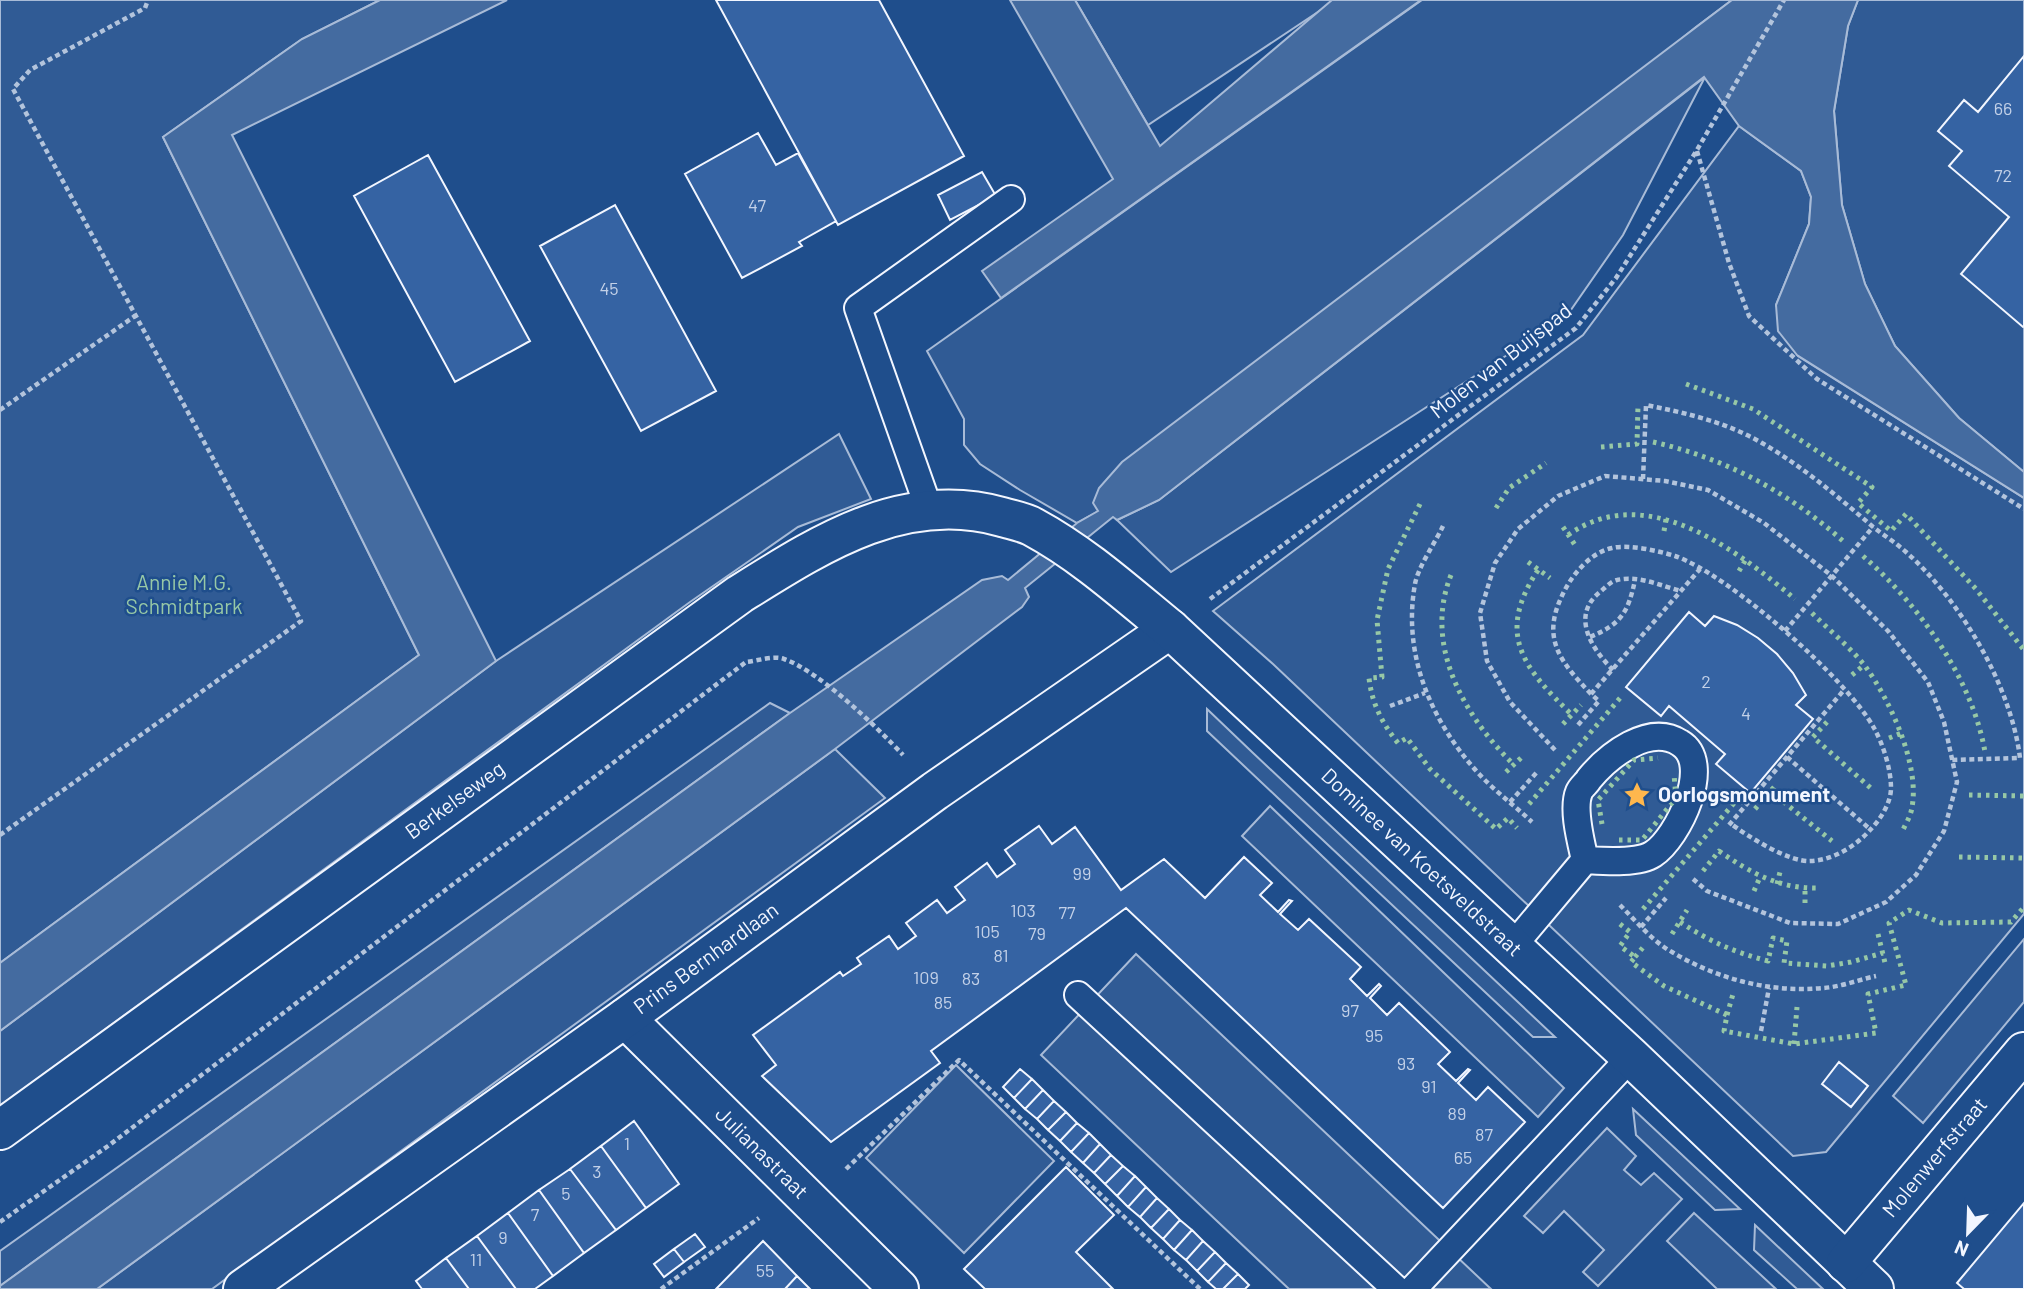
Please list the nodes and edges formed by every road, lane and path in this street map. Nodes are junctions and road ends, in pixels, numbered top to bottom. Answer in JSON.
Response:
{"nodes":[{"id":1,"x":148,"y":0,"type":"edge"},
{"id":2,"x":1784,"y":0,"type":"edge"},
{"id":3,"x":1697,"y":150,"type":"junction"},
{"id":4,"x":1011,"y":199,"type":"dead end"},
{"id":5,"x":135,"y":316,"type":"junction"},
{"id":6,"x":0,"y":410,"type":"edge"},
{"id":7,"x":1643,"y":479,"type":"junction"},
{"id":8,"x":929,"y":509,"type":"junction"},
{"id":9,"x":2024,"y":509,"type":"edge"},
{"id":10,"x":1873,"y":527,"type":"junction"},
{"id":11,"x":1700,"y":569,"type":"junction"},
{"id":12,"x":1832,"y":576,"type":"junction"},
{"id":13,"x":1635,"y":580,"type":"junction"},
{"id":14,"x":1681,"y":591,"type":"junction"},
{"id":15,"x":1170,"y":629,"type":"junction"},
{"id":16,"x":1785,"y":631,"type":"junction"},
{"id":17,"x":1590,"y":637,"type":"junction"},
{"id":18,"x":1613,"y":670,"type":"junction"},
{"id":19,"x":1844,"y":690,"type":"junction"},
{"id":20,"x":1425,"y":693,"type":"dead end"},
{"id":21,"x":1591,"y":694,"type":"junction"},
{"id":22,"x":1390,"y":706,"type":"dead end"},
{"id":23,"x":879,"y":729,"type":"dead end"},
{"id":24,"x":1573,"y":731,"type":"dead end"},
{"id":25,"x":1564,"y":741,"type":"dead end"},
{"id":26,"x":1556,"y":751,"type":"junction"},
{"id":27,"x":1787,"y":757,"type":"junction"},
{"id":28,"x":1952,"y":760,"type":"junction"},
{"id":29,"x":1510,"y":802,"type":"dead end"},
{"id":30,"x":1730,"y":824,"type":"junction"},
{"id":31,"x":1871,"y":830,"type":"junction"},
{"id":32,"x":1722,"y":834,"type":"dead end"},
{"id":33,"x":0,"y":835,"type":"edge"},
{"id":34,"x":1585,"y":860,"type":"junction"},
{"id":35,"x":1687,"y":874,"type":"dead end"},
{"id":36,"x":1669,"y":895,"type":"dead end"},
{"id":37,"x":1641,"y":927,"type":"dead end"},
{"id":38,"x":1512,"y":947,"type":"junction"},
{"id":39,"x":1769,"y":988,"type":"dead end"},
{"id":40,"x":1078,"y":995,"type":"dead end"},
{"id":41,"x":625,"y":1018,"type":"junction"},
{"id":42,"x":1761,"y":1031,"type":"dead end"},
{"id":43,"x":2024,"y":1052,"type":"edge"},
{"id":44,"x":1631,"y":1057,"type":"junction"},
{"id":45,"x":0,"y":1130,"type":"edge"},
{"id":46,"x":805,"y":1196,"type":"junction"},
{"id":47,"x":0,"y":1223,"type":"edge"},
{"id":48,"x":1846,"y":1263,"type":"junction"},
{"id":49,"x":243,"y":1289,"type":"edge"},
{"id":50,"x":661,"y":1289,"type":"edge"},
{"id":51,"x":899,"y":1289,"type":"edge"},
{"id":52,"x":1200,"y":1289,"type":"edge"},
{"id":53,"x":1396,"y":1289,"type":"edge"},
{"id":54,"x":1413,"y":1289,"type":"edge"},
{"id":55,"x":1874,"y":1289,"type":"edge"}],
"edges":[{"from":1,"to":5,"type":"path"},
{"from":2,"to":3,"type":"path","name":"Molen van Buijspad"},
{"from":3,"to":9,"type":"path"},
{"from":3,"to":15,"type":"path","name":"Molen van Buijspad"},
{"from":4,"to":8,"type":"lane"},
{"from":5,"to":6,"type":"path"},
{"from":5,"to":33,"type":"path"},
{"from":7,"to":10,"type":"path"},
{"from":7,"to":12,"type":"path"},
{"from":7,"to":26,"type":"path"},
{"from":8,"to":15,"type":"street","name":"Dominee van Koetsveldstraat"},
{"from":8,"to":45,"type":"street","name":"Berkelseweg"},
{"from":10,"to":12,"type":"path"},
{"from":10,"to":28,"type":"path"},
{"from":11,"to":14,"type":"path"},
{"from":11,"to":16,"type":"path"},
{"from":11,"to":21,"type":"path"},
{"from":12,"to":16,"type":"path"},
{"from":12,"to":28,"type":"path"},
{"from":13,"to":14,"type":"path"},
{"from":13,"to":17,"type":"path"},
{"from":13,"to":17,"type":"path"},
{"from":14,"to":18,"type":"path"},
{"from":15,"to":38,"type":"street","name":"Dominee van Koetsveldstraat"},
{"from":15,"to":41,"type":"street","name":"Prins Bernhardlaan"},
{"from":16,"to":19,"type":"path"},
{"from":17,"to":18,"type":"path"},
{"from":18,"to":21,"type":"path"},
{"from":19,"to":27,"type":"path"},
{"from":19,"to":31,"type":"path"},
{"from":20,"to":22,"type":"path"},
{"from":21,"to":24,"type":"path"},
{"from":23,"to":47,"type":"path"},
{"from":25,"to":26,"type":"path"},
{"from":26,"to":29,"type":"path"},
{"from":27,"to":30,"type":"path"},
{"from":27,"to":31,"type":"path"},
{"from":28,"to":35,"type":"path"},
{"from":30,"to":31,"type":"path"},
{"from":30,"to":32,"type":"path"},
{"from":34,"to":34,"type":"lane"},
{"from":34,"to":38,"type":"lane"},
{"from":36,"to":37,"type":"path"},
{"from":38,"to":44,"type":"street","name":"Dominee van Koetsveldstraat"},
{"from":39,"to":42,"type":"path"},
{"from":40,"to":53,"type":"lane"},
{"from":41,"to":46,"type":"street","name":"Julianastraat"},
{"from":41,"to":49,"type":"street","name":"Prins Bernhardlaan"},
{"from":43,"to":48,"type":"street","name":"Molenwerfstraat"},
{"from":44,"to":48,"type":"street","name":"Dominee van Koetsveldstraat"},
{"from":44,"to":54,"type":"lane"},
{"from":46,"to":50,"type":"path"},
{"from":46,"to":51,"type":"street","name":"Julianastraat"},
{"from":46,"to":52,"type":"path"},
{"from":48,"to":55,"type":"street","name":"Dominee van Koetsveldstraat"}]}
